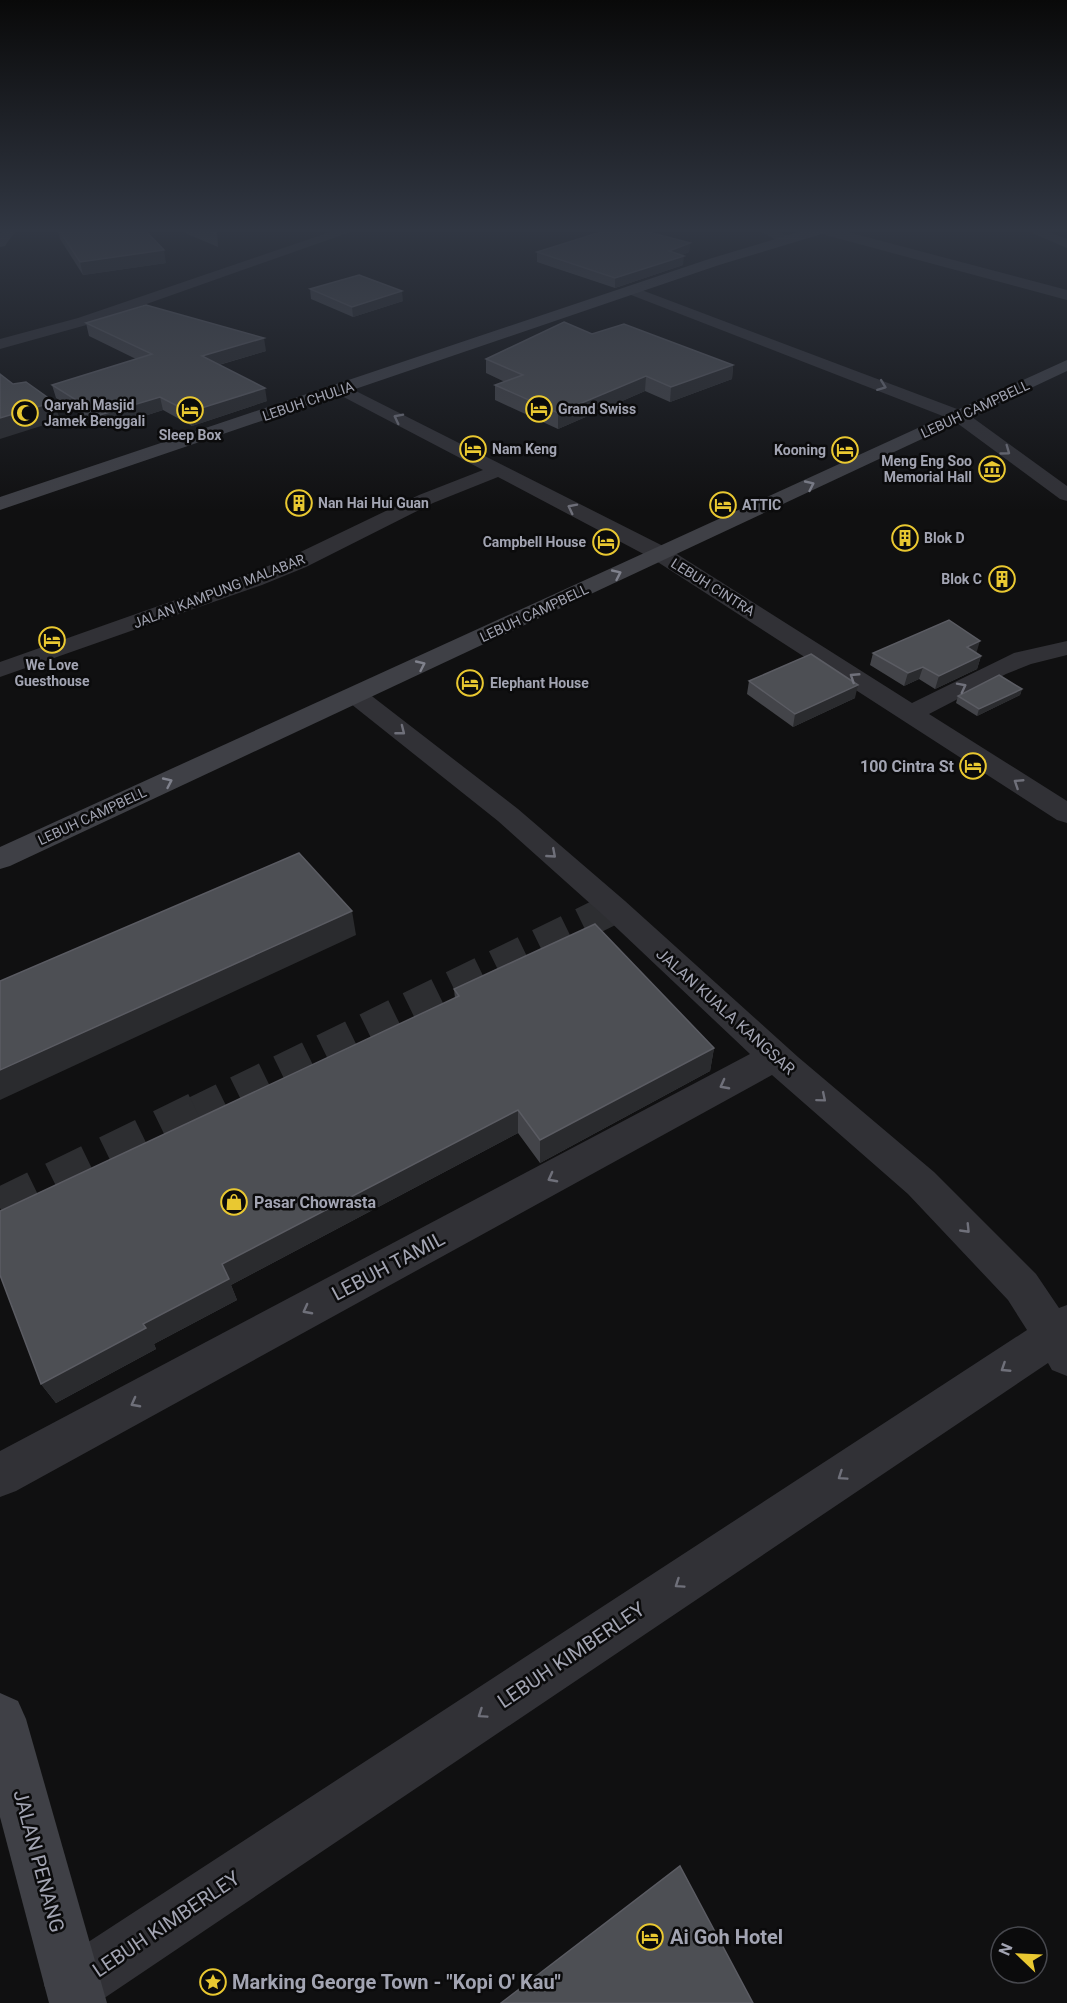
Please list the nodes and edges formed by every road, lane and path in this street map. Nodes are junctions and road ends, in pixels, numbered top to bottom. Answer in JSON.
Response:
{"nodes":[{"id":1,"x":75,"y":323,"type":"edge"},
{"id":2,"x":533,"y":323,"type":"edge"},
{"id":3,"x":718,"y":323,"type":"edge"},
{"id":4,"x":0,"y":344,"type":"edge"},
{"id":5,"x":1067,"y":365,"type":"edge"},
{"id":6,"x":342,"y":389,"type":"junction"},
{"id":7,"x":959,"y":416,"type":"junction"},
{"id":8,"x":499,"y":470,"type":"junction"},
{"id":9,"x":1067,"y":495,"type":"edge"},
{"id":10,"x":0,"y":504,"type":"edge"},
{"id":11,"x":661,"y":554,"type":"junction"},
{"id":12,"x":1067,"y":648,"type":"edge"},
{"id":13,"x":0,"y":670,"type":"edge"},
{"id":14,"x":355,"y":695,"type":"junction"},
{"id":15,"x":910,"y":714,"type":"junction"},
{"id":16,"x":1067,"y":814,"type":"edge"},
{"id":17,"x":0,"y":859,"type":"edge"},
{"id":18,"x":775,"y":1057,"type":"junction"},
{"id":19,"x":1062,"y":1339,"type":"edge"},
{"id":20,"x":0,"y":1475,"type":"edge"},
{"id":21,"x":0,"y":1719,"type":"edge"},
{"id":22,"x":76,"y":1994,"type":"edge"}],
"edges":[{"from":1,"to":4,"type":"street"},
{"from":2,"to":6,"type":"street","name":"LEBUH CHULIA"},
{"from":3,"to":7,"type":"street","one_way":true},
{"from":5,"to":7,"type":"street","name":"LEBUH CAMPBELL"},
{"from":8,"to":6,"type":"street","name":"LEBUH CINTRA","one_way":true},
{"from":6,"to":10,"type":"street","name":"LEBUH CHULIA"},
{"from":7,"to":9,"type":"street","one_way":true},
{"from":11,"to":7,"type":"street","name":"LEBUH CAMPBELL","one_way":true},
{"from":11,"to":8,"type":"street","name":"LEBUH CINTRA","one_way":true},
{"from":8,"to":13,"type":"street","name":"JALAN KAMPUNG MALABAR"},
{"from":14,"to":11,"type":"street","name":"LEBUH CAMPBELL","one_way":true},
{"from":15,"to":11,"type":"street","name":"LEBUH CINTRA","one_way":true},
{"from":15,"to":12,"type":"street","one_way":true},
{"from":17,"to":14,"type":"street","name":"LEBUH CAMPBELL","one_way":true},
{"from":14,"to":18,"type":"street","name":"JALAN KUALA KANGSAR","one_way":true},
{"from":16,"to":15,"type":"street","name":"LEBUH CINTRA","one_way":true},
{"from":18,"to":19,"type":"street","name":"JALAN KUALA KANGSAR","one_way":true},
{"from":18,"to":20,"type":"street","name":"LEBUH TAMIL","one_way":true},
{"from":19,"to":22,"type":"street","name":"LEBUH KIMBERLEY","one_way":true},
{"from":21,"to":22,"type":"street","name":"JALAN PENANG"}]}
